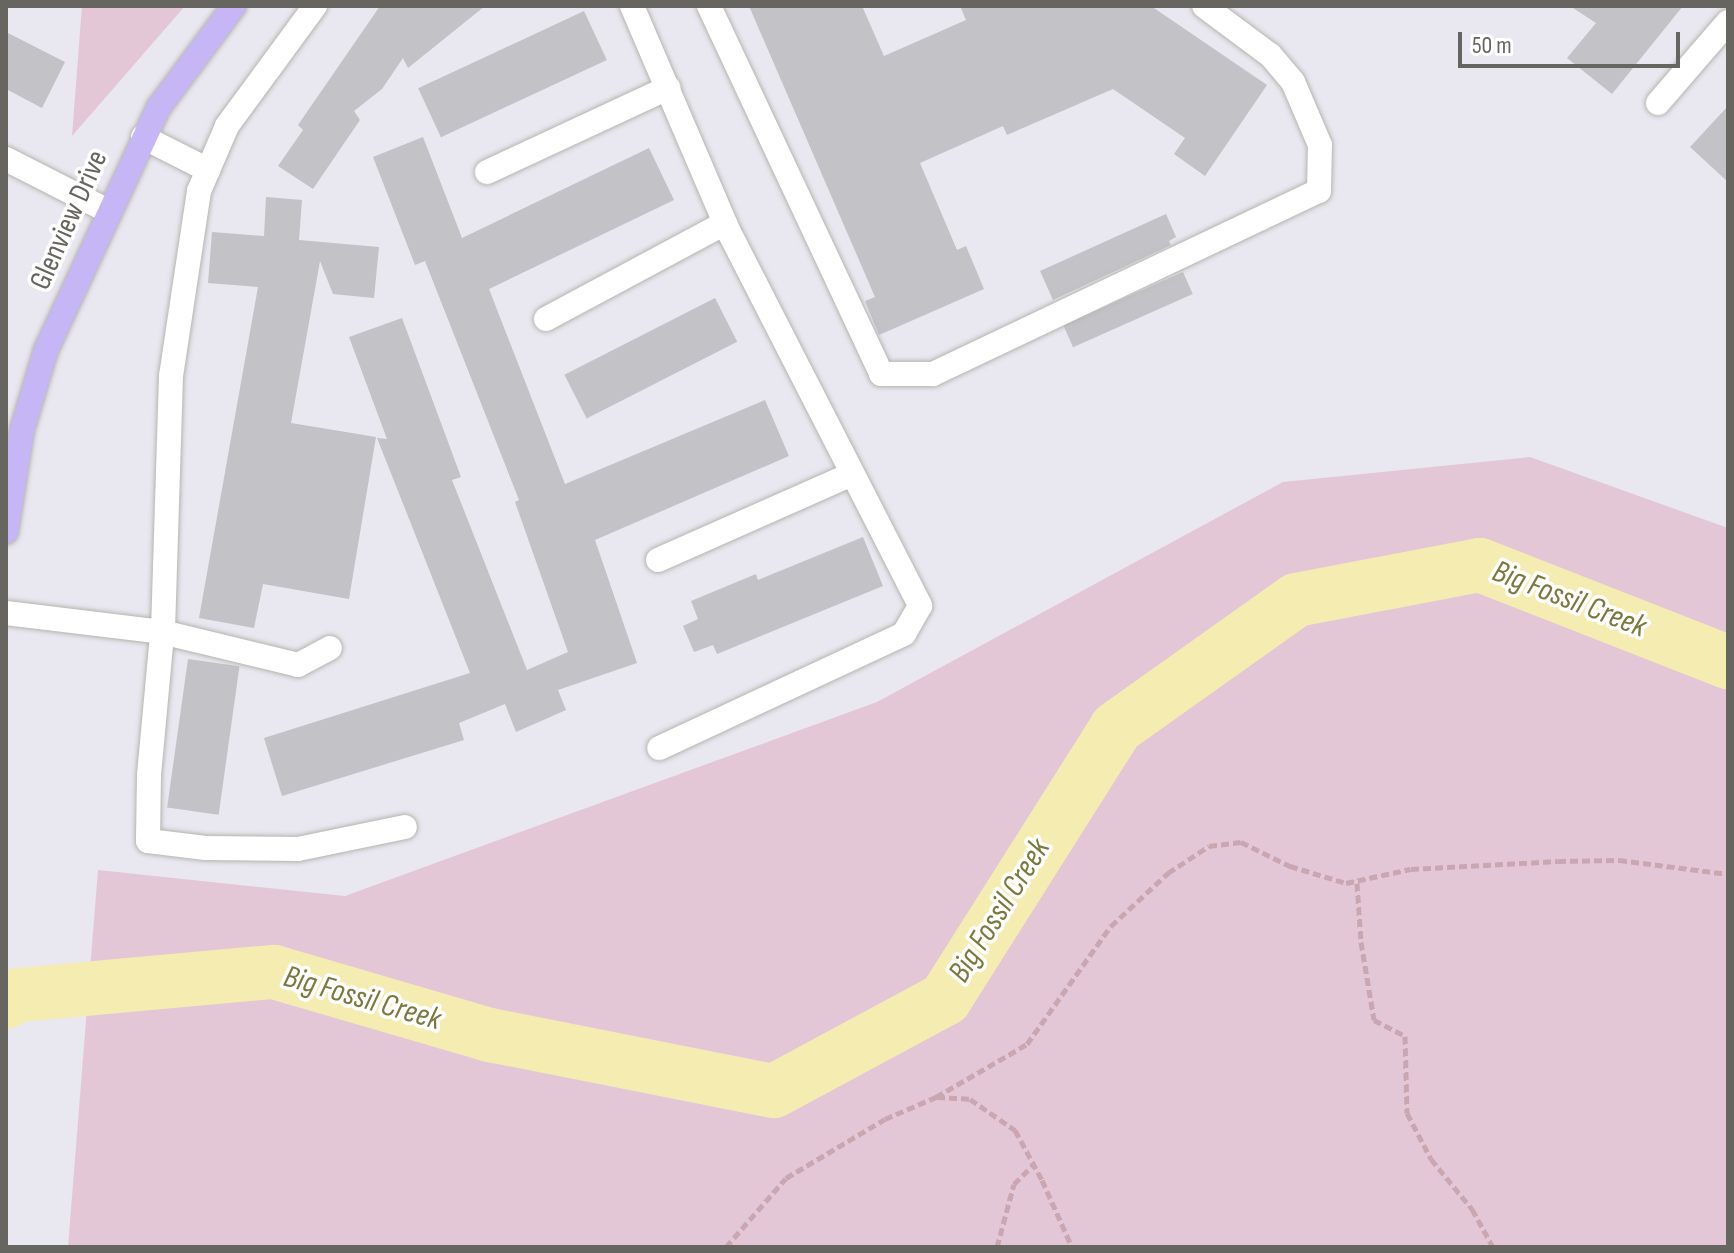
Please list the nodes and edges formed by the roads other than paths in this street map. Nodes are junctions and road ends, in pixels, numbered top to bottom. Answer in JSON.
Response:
{"nodes":[{"id":1,"x":234,"y":6,"type":"edge"},
{"id":2,"x":315,"y":6,"type":"edge"},
{"id":3,"x":632,"y":6,"type":"edge"},
{"id":4,"x":709,"y":6,"type":"edge"},
{"id":5,"x":1204,"y":6,"type":"edge"},
{"id":6,"x":1728,"y":22,"type":"edge"},
{"id":7,"x":668,"y":88,"type":"junction"},
{"id":8,"x":1658,"y":103,"type":"dead end"},
{"id":9,"x":143,"y":137,"type":"junction"},
{"id":10,"x":6,"y":159,"type":"edge"},
{"id":11,"x":208,"y":170,"type":"junction"},
{"id":12,"x":487,"y":172,"type":"dead end"},
{"id":13,"x":108,"y":211,"type":"junction"},
{"id":14,"x":725,"y":223,"type":"junction"},
{"id":15,"x":546,"y":319,"type":"dead end"},
{"id":16,"x":852,"y":474,"type":"junction"},
{"id":17,"x":6,"y":532,"type":"edge"},
{"id":18,"x":658,"y":560,"type":"dead end"},
{"id":19,"x":6,"y":613,"type":"edge"},
{"id":20,"x":162,"y":632,"type":"junction"},
{"id":21,"x":330,"y":648,"type":"dead end"},
{"id":22,"x":659,"y":748,"type":"dead end"},
{"id":23,"x":405,"y":827,"type":"dead end"}],
"edges":[{"from":1,"to":9,"type":"main road","name":"Glenview Drive"},
{"from":2,"to":11,"type":"street"},
{"from":3,"to":7,"type":"street"},
{"from":4,"to":5,"type":"street"},
{"from":6,"to":8,"type":"street"},
{"from":7,"to":12,"type":"street"},
{"from":7,"to":14,"type":"street"},
{"from":9,"to":11,"type":"street"},
{"from":9,"to":13,"type":"main road","name":"Glenview Drive"},
{"from":10,"to":13,"type":"street"},
{"from":11,"to":20,"type":"street"},
{"from":13,"to":17,"type":"main road","name":"Glenview Drive"},
{"from":14,"to":15,"type":"street"},
{"from":14,"to":16,"type":"street"},
{"from":16,"to":18,"type":"street"},
{"from":16,"to":22,"type":"street"},
{"from":19,"to":20,"type":"street"},
{"from":20,"to":21,"type":"street"},
{"from":20,"to":23,"type":"street"}]}
